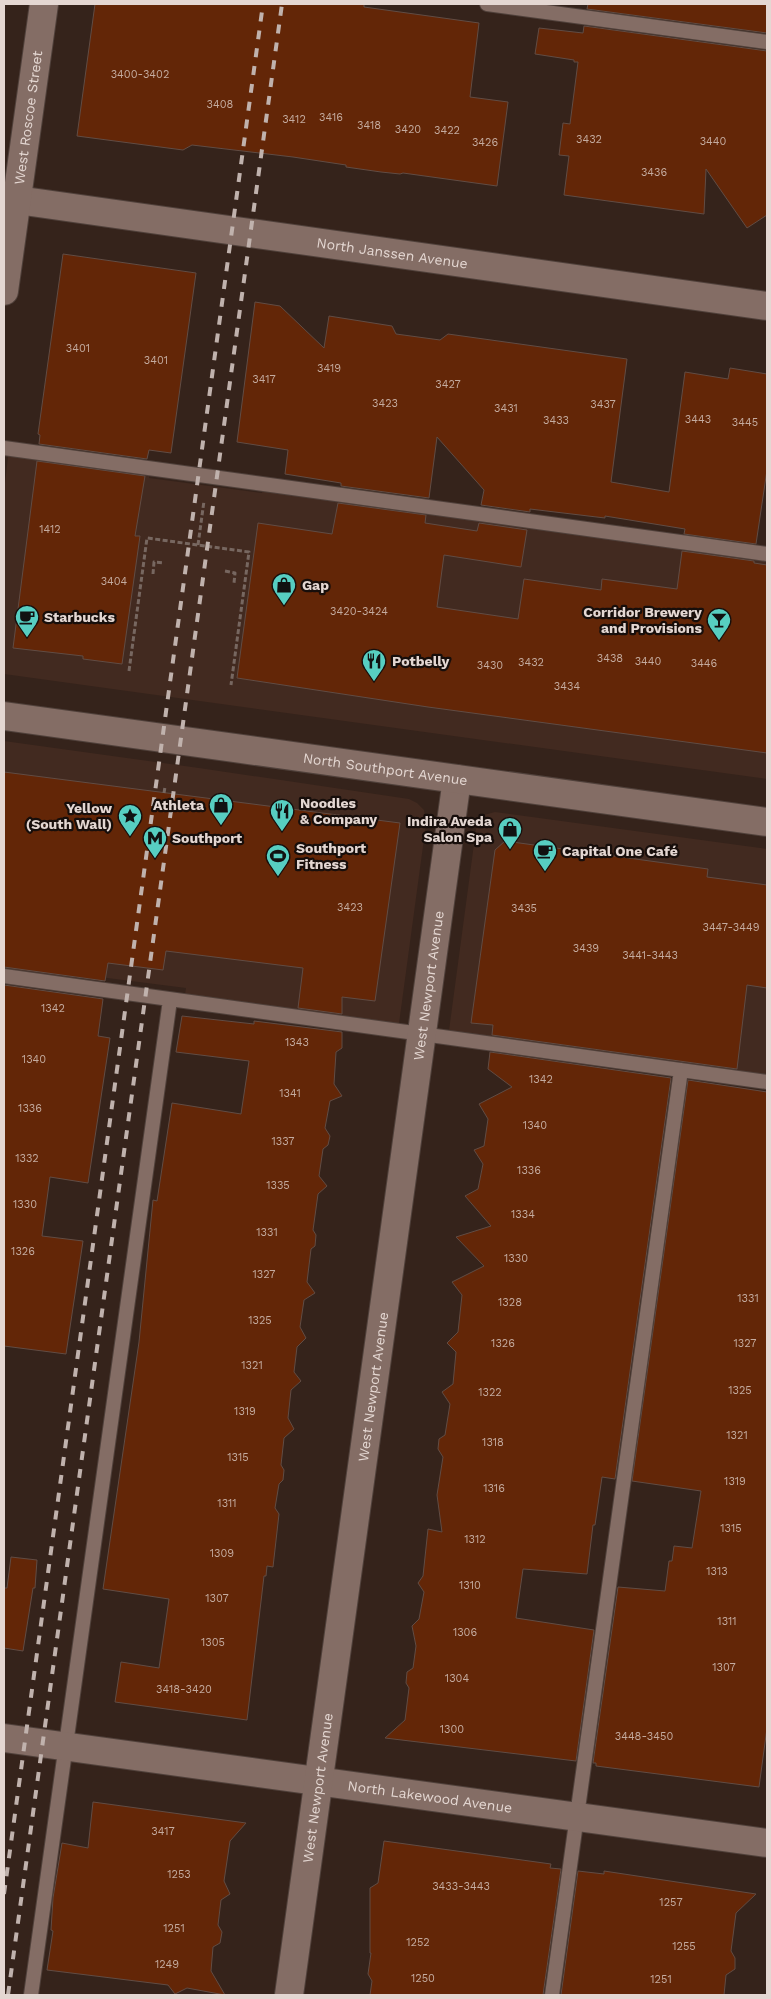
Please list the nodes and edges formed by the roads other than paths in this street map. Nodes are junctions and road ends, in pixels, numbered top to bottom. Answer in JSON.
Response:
{"nodes":[{"id":1,"x":44,"y":4,"type":"edge"},
{"id":2,"x":487,"y":4,"type":"edge"},
{"id":3,"x":767,"y":42,"type":"edge"},
{"id":4,"x":17,"y":200,"type":"junction"},
{"id":5,"x":4,"y":292,"type":"edge"},
{"id":6,"x":767,"y":306,"type":"edge"},
{"id":7,"x":4,"y":448,"type":"edge"},
{"id":8,"x":767,"y":554,"type":"edge"},
{"id":9,"x":4,"y":716,"type":"edge"},
{"id":10,"x":457,"y":779,"type":"junction"},
{"id":11,"x":767,"y":822,"type":"edge"},
{"id":12,"x":4,"y":976,"type":"edge"},
{"id":13,"x":170,"y":1000,"type":"junction"},
{"id":14,"x":421,"y":1034,"type":"junction"},
{"id":15,"x":681,"y":1070,"type":"junction"},
{"id":16,"x":767,"y":1082,"type":"edge"},
{"id":17,"x":4,"y":1738,"type":"edge"},
{"id":18,"x":65,"y":1746,"type":"junction"},
{"id":19,"x":319,"y":1781,"type":"junction"},
{"id":20,"x":578,"y":1817,"type":"junction"},
{"id":21,"x":767,"y":1843,"type":"edge"},
{"id":22,"x":31,"y":1995,"type":"edge"},
{"id":23,"x":289,"y":1995,"type":"edge"},
{"id":24,"x":552,"y":1995,"type":"edge"}],
"edges":[{"from":1,"to":4,"type":"street","name":"West Roscoe Street"},
{"from":2,"to":3,"type":"lane"},
{"from":4,"to":5,"type":"street","name":"West Roscoe Street"},
{"from":4,"to":6,"type":"street","name":"North Janssen Avenue"},
{"from":7,"to":8,"type":"lane"},
{"from":9,"to":10,"type":"street","name":"North Southport Avenue"},
{"from":10,"to":11,"type":"street","name":"North Southport Avenue"},
{"from":10,"to":14,"type":"street","name":"West Newport Avenue"},
{"from":12,"to":13,"type":"lane"},
{"from":13,"to":14,"type":"lane"},
{"from":13,"to":18,"type":"lane"},
{"from":14,"to":15,"type":"lane"},
{"from":14,"to":19,"type":"street","name":"West Newport Avenue"},
{"from":15,"to":16,"type":"lane"},
{"from":15,"to":20,"type":"lane"},
{"from":17,"to":18,"type":"street","name":"North Lakewood Avenue"},
{"from":18,"to":19,"type":"street","name":"North Lakewood Avenue"},
{"from":18,"to":22,"type":"lane"},
{"from":19,"to":20,"type":"street","name":"North Lakewood Avenue"},
{"from":19,"to":23,"type":"street","name":"West Newport Avenue"},
{"from":20,"to":21,"type":"street","name":"North Lakewood Avenue"},
{"from":20,"to":24,"type":"lane"}]}
